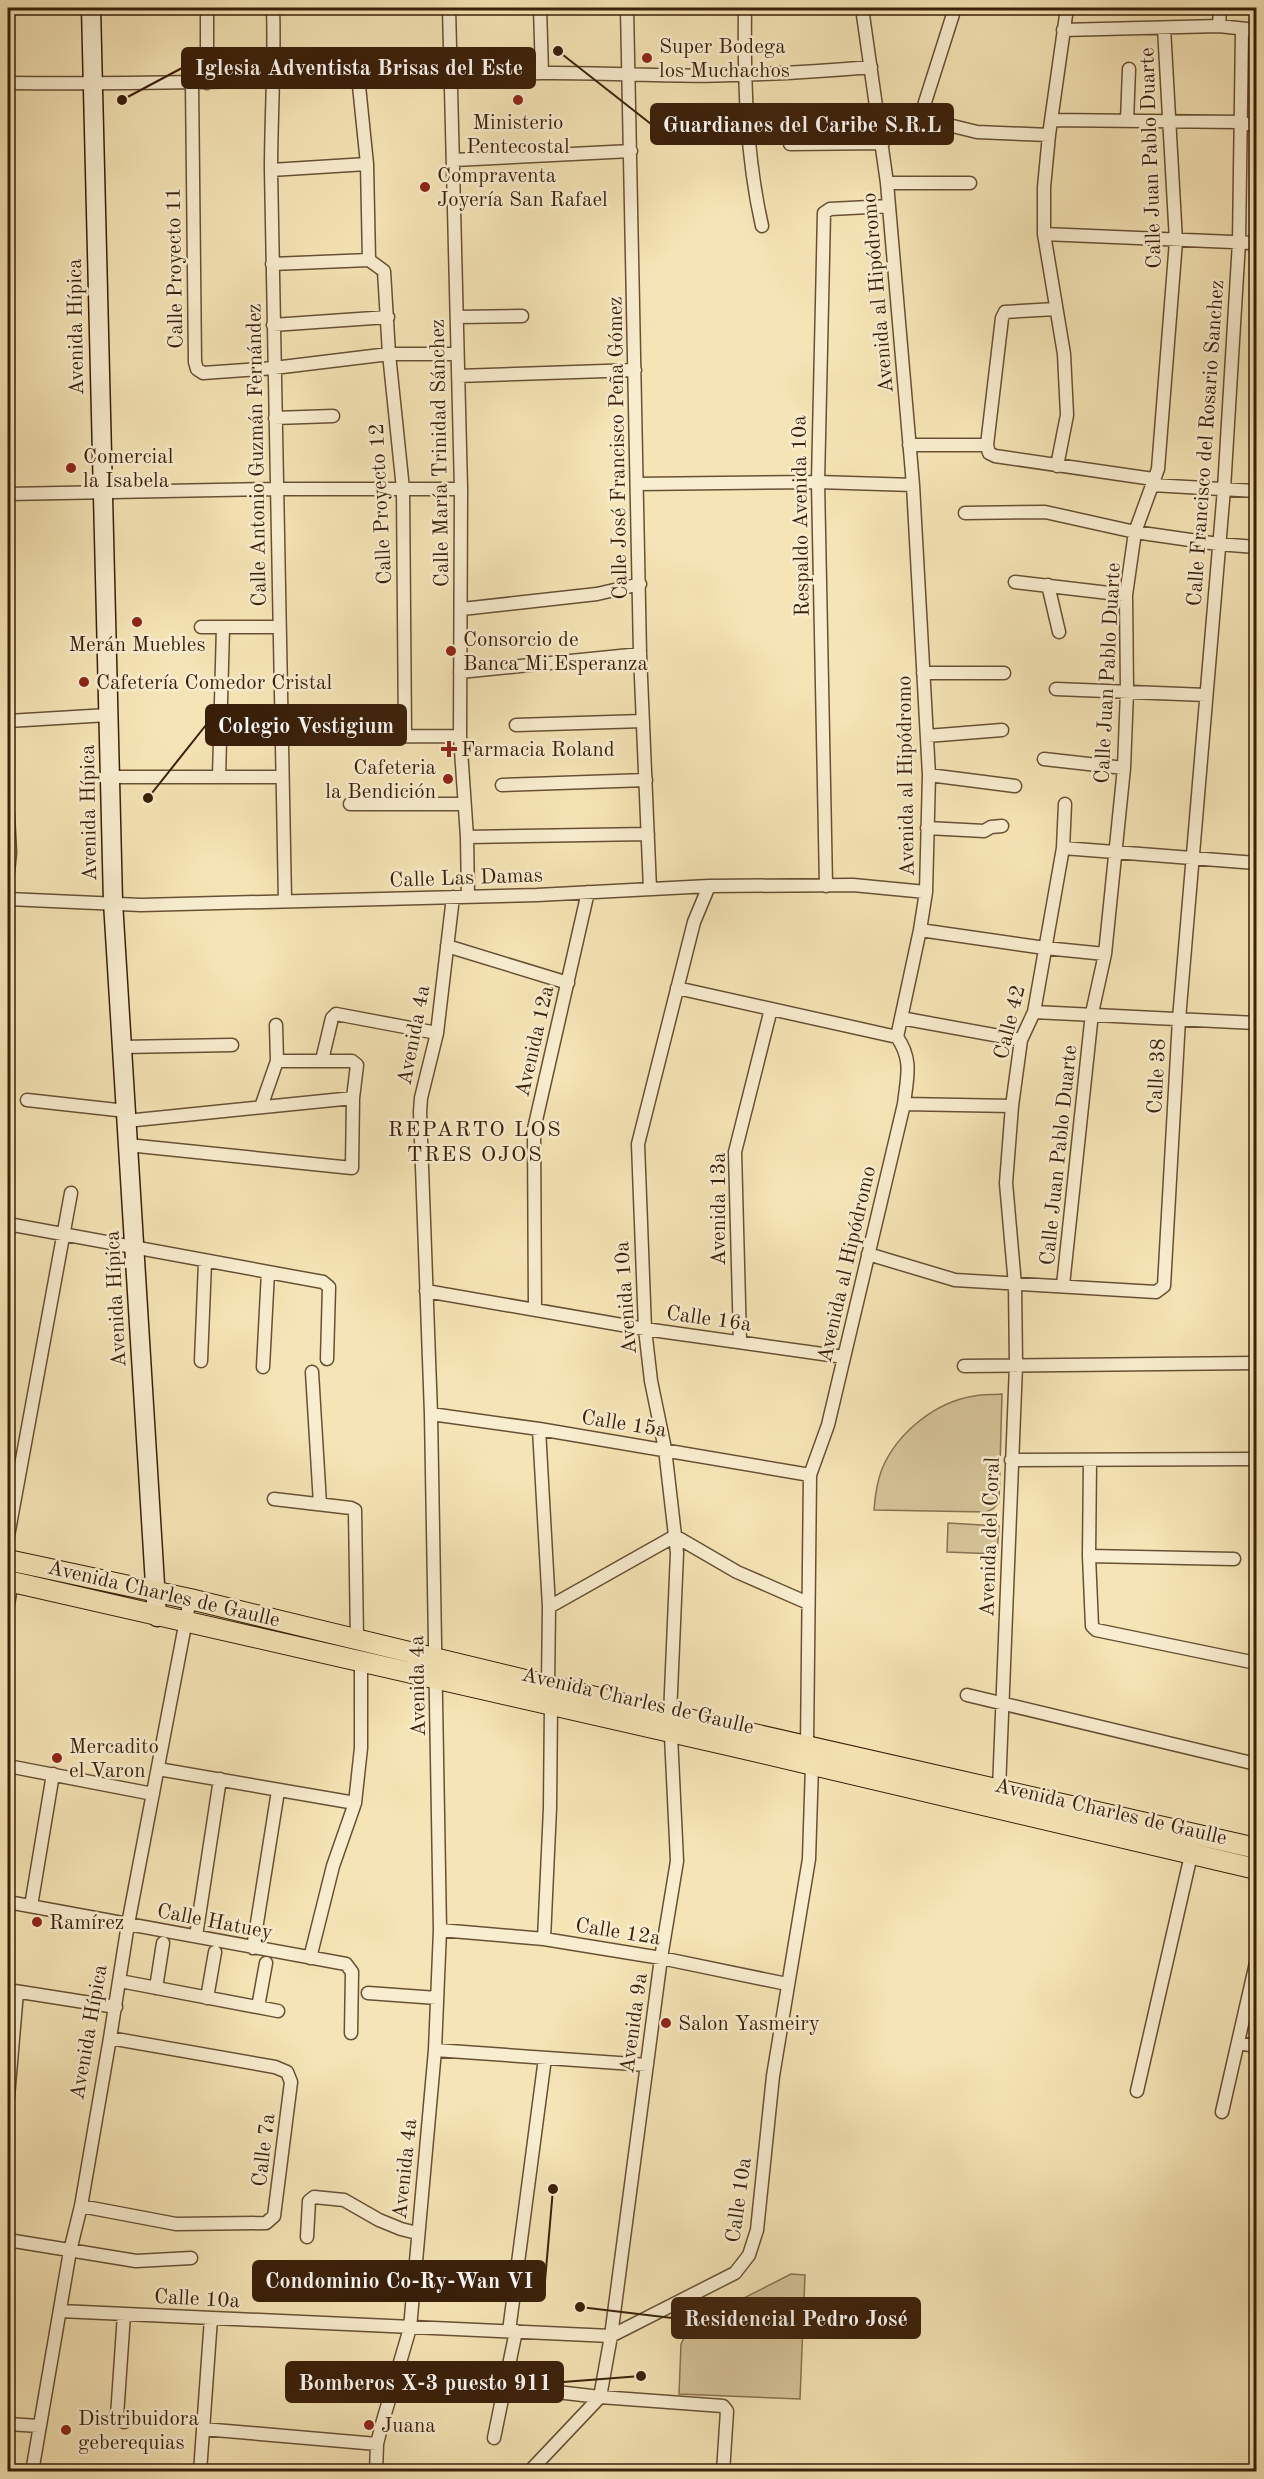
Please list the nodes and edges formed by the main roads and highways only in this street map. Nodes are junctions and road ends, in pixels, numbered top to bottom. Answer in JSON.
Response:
{"nodes":[{"id":1,"x":8,"y":1560,"type":"edge"},
{"id":2,"x":10,"y":1582,"type":"edge"},
{"id":3,"x":550,"y":1695,"type":"junction"},
{"id":4,"x":670,"y":1724,"type":"junction"},
{"id":5,"x":1257,"y":1848,"type":"edge"},
{"id":6,"x":1257,"y":1869,"type":"edge"}],
"edges":[{"from":1,"to":3,"type":"main road","name":"Avenida Charles de Gaulle"},
{"from":2,"to":3,"type":"main road","name":"Avenida Charles de Gaulle"},
{"from":3,"to":4,"type":"main road","name":"Avenida Charles de Gaulle"},
{"from":4,"to":5,"type":"main road","name":"Avenida Charles de Gaulle"},
{"from":4,"to":6,"type":"main road","name":"Avenida Charles de Gaulle"}]}
